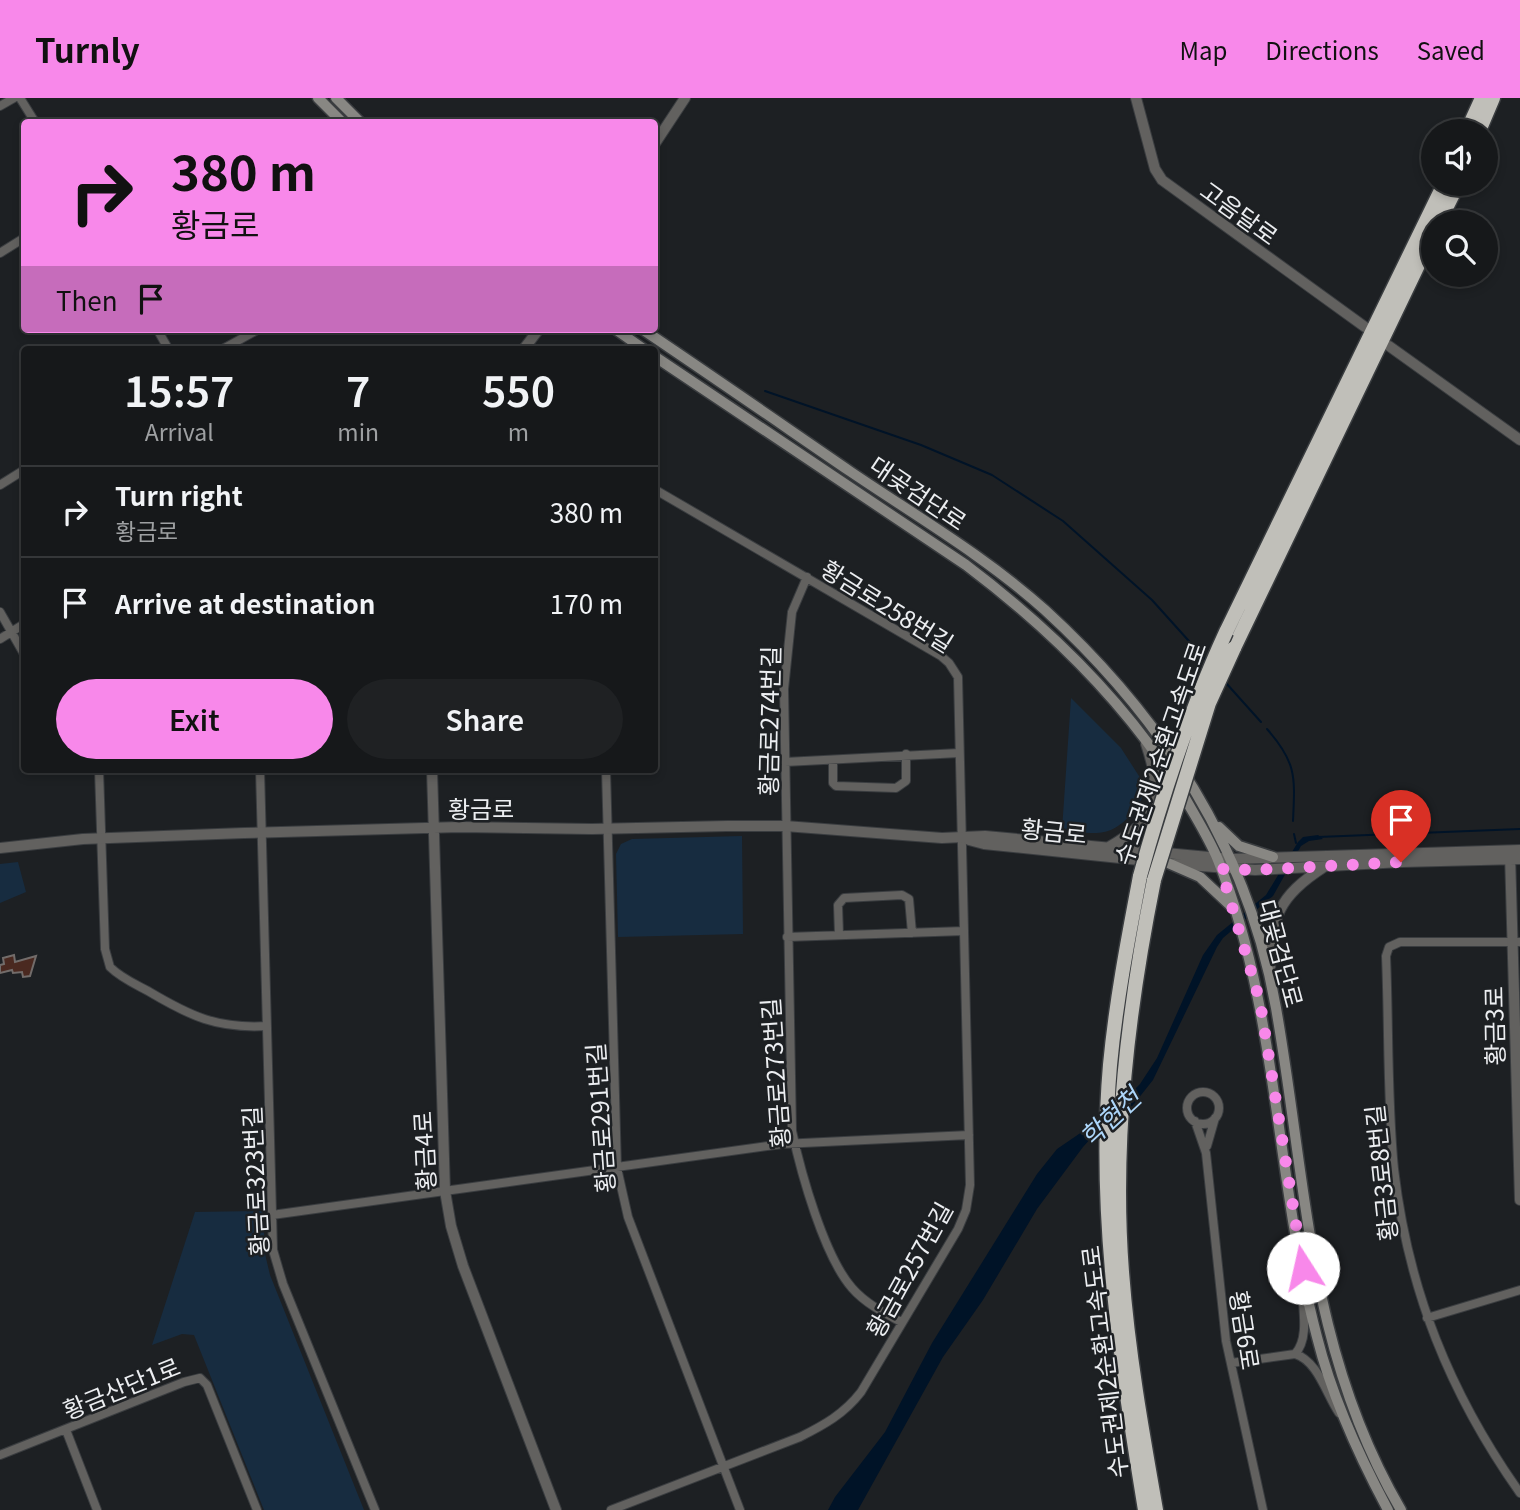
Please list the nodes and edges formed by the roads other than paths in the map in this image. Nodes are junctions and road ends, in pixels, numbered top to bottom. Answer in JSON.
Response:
{"nodes":[{"id":1,"x":14,"y":98,"type":"edge"},
{"id":2,"x":20,"y":98,"type":"edge"},
{"id":3,"x":318,"y":98,"type":"edge"},
{"id":4,"x":336,"y":98,"type":"edge"},
{"id":5,"x":685,"y":98,"type":"edge"},
{"id":6,"x":1136,"y":98,"type":"edge"},
{"id":7,"x":1482,"y":98,"type":"edge"},
{"id":8,"x":1493,"y":98,"type":"edge"},
{"id":9,"x":0,"y":106,"type":"edge"},
{"id":10,"x":33,"y":119,"type":"edge"},
{"id":11,"x":339,"y":119,"type":"edge"},
{"id":12,"x":357,"y":119,"type":"edge"},
{"id":13,"x":1472,"y":119,"type":"edge"},
{"id":14,"x":1484,"y":119,"type":"edge"},
{"id":15,"x":658,"y":139,"type":"edge"},
{"id":16,"x":1438,"y":196,"type":"edge"},
{"id":17,"x":21,"y":241,"type":"edge"},
{"id":18,"x":0,"y":253,"type":"edge"},
{"id":19,"x":1421,"y":259,"type":"edge"},
{"id":20,"x":1365,"y":327,"type":"dead end"},
{"id":21,"x":251,"y":333,"type":"edge"},
{"id":22,"x":621,"y":333,"type":"edge"},
{"id":23,"x":648,"y":333,"type":"edge"},
{"id":24,"x":228,"y":346,"type":"edge"},
{"id":25,"x":639,"y":346,"type":"edge"},
{"id":26,"x":1389,"y":346,"type":"dead end"},
{"id":27,"x":658,"y":359,"type":"edge"},
{"id":28,"x":1520,"y":440,"type":"edge"},
{"id":29,"x":21,"y":472,"type":"edge"},
{"id":30,"x":0,"y":485,"type":"edge"},
{"id":31,"x":658,"y":491,"type":"edge"},
{"id":32,"x":807,"y":577,"type":"junction"},
{"id":33,"x":0,"y":612,"type":"edge"},
{"id":34,"x":21,"y":626,"type":"edge"},
{"id":35,"x":12,"y":632,"type":"junction"},
{"id":36,"x":0,"y":639,"type":"edge"},
{"id":37,"x":21,"y":648,"type":"edge"},
{"id":38,"x":1144,"y":737,"type":"junction"},
{"id":39,"x":959,"y":753,"type":"junction"},
{"id":40,"x":906,"y":754,"type":"junction"},
{"id":41,"x":834,"y":761,"type":"junction"},
{"id":42,"x":785,"y":762,"type":"junction"},
{"id":43,"x":99,"y":773,"type":"edge"},
{"id":44,"x":260,"y":773,"type":"edge"},
{"id":45,"x":432,"y":773,"type":"edge"},
{"id":46,"x":606,"y":773,"type":"edge"},
{"id":47,"x":1210,"y":818,"type":"junction"},
{"id":48,"x":785,"y":826,"type":"junction"},
{"id":49,"x":434,"y":828,"type":"junction"},
{"id":50,"x":607,"y":829,"type":"junction"},
{"id":51,"x":262,"y":832,"type":"junction"},
{"id":52,"x":100,"y":838,"type":"junction"},
{"id":53,"x":962,"y":838,"type":"junction"},
{"id":54,"x":0,"y":848,"type":"edge"},
{"id":55,"x":1107,"y":848,"type":"junction"},
{"id":56,"x":1515,"y":855,"type":"edge"},
{"id":57,"x":1265,"y":856,"type":"junction"},
{"id":58,"x":1168,"y":863,"type":"junction"},
{"id":59,"x":1219,"y":863,"type":"junction"},
{"id":60,"x":1232,"y":865,"type":"junction"},
{"id":61,"x":1327,"y":866,"type":"junction"},
{"id":62,"x":1147,"y":878,"type":"junction"},
{"id":63,"x":1231,"y":905,"type":"junction"},
{"id":64,"x":964,"y":931,"type":"junction"},
{"id":65,"x":912,"y":933,"type":"junction"},
{"id":66,"x":839,"y":935,"type":"junction"},
{"id":67,"x":787,"y":937,"type":"junction"},
{"id":68,"x":1516,"y":942,"type":"edge"},
{"id":69,"x":1270,"y":978,"type":"junction"},
{"id":70,"x":267,"y":1026,"type":"junction"},
{"id":71,"x":1215,"y":1118,"type":"junction"},
{"id":72,"x":1195,"y":1121,"type":"junction"},
{"id":73,"x":969,"y":1135,"type":"junction"},
{"id":74,"x":795,"y":1142,"type":"junction"},
{"id":75,"x":1114,"y":1151,"type":"junction"},
{"id":76,"x":1206,"y":1153,"type":"junction"},
{"id":77,"x":617,"y":1168,"type":"junction"},
{"id":78,"x":445,"y":1191,"type":"junction"},
{"id":79,"x":1520,"y":1200,"type":"edge"},
{"id":80,"x":272,"y":1215,"type":"junction"},
{"id":81,"x":1303,"y":1268,"type":"junction"},
{"id":82,"x":1520,"y":1290,"type":"edge"},
{"id":83,"x":1427,"y":1318,"type":"junction"},
{"id":84,"x":901,"y":1322,"type":"junction"},
{"id":85,"x":1295,"y":1354,"type":"junction"},
{"id":86,"x":1231,"y":1363,"type":"junction"},
{"id":87,"x":66,"y":1430,"type":"junction"},
{"id":88,"x":1351,"y":1432,"type":"junction"},
{"id":89,"x":0,"y":1455,"type":"edge"},
{"id":90,"x":723,"y":1466,"type":"junction"},
{"id":91,"x":1520,"y":1493,"type":"edge"},
{"id":92,"x":97,"y":1510,"type":"edge"},
{"id":93,"x":257,"y":1510,"type":"edge"},
{"id":94,"x":374,"y":1510,"type":"edge"},
{"id":95,"x":556,"y":1510,"type":"edge"},
{"id":96,"x":611,"y":1510,"type":"edge"},
{"id":97,"x":740,"y":1510,"type":"edge"},
{"id":98,"x":1144,"y":1510,"type":"edge"},
{"id":99,"x":1156,"y":1510,"type":"edge"},
{"id":100,"x":1263,"y":1510,"type":"edge"},
{"id":101,"x":1388,"y":1510,"type":"edge"},
{"id":102,"x":1401,"y":1510,"type":"edge"}],
"edges":[{"from":1,"to":9,"type":"street"},
{"from":2,"to":10,"type":"street"},
{"from":3,"to":11,"type":"main road"},
{"from":4,"to":12,"type":"main road"},
{"from":5,"to":15,"type":"street"},
{"from":6,"to":20,"type":"street","name":"고음달로"},
{"from":7,"to":13,"type":"highway"},
{"from":8,"to":14,"type":"highway"},
{"from":16,"to":62,"type":"highway","name":"수도권제2순환고속도로","bridge":true},
{"from":17,"to":18,"type":"street"},
{"from":19,"to":62,"type":"highway","name":"수도권제2순환고속도로","bridge":true},
{"from":21,"to":24,"type":"street"},
{"from":22,"to":25,"type":"main road"},
{"from":23,"to":47,"type":"main road","name":"대곶검단로"},
{"from":26,"to":28,"type":"street"},
{"from":27,"to":38,"type":"main road","name":"대곶검단로"},
{"from":29,"to":30,"type":"street"},
{"from":31,"to":32,"type":"street","name":"황금로258번길"},
{"from":32,"to":39,"type":"street","name":"황금로258번길"},
{"from":32,"to":42,"type":"street","name":"황금로274번길"},
{"from":33,"to":35,"type":"street"},
{"from":34,"to":35,"type":"street"},
{"from":35,"to":36,"type":"street"},
{"from":35,"to":37,"type":"street"},
{"from":38,"to":55,"type":"street"},
{"from":38,"to":59,"type":"main road","name":"대곶검단로"},
{"from":39,"to":40,"type":"street"},
{"from":39,"to":53,"type":"street","name":"황금로258번길"},
{"from":40,"to":41,"type":"street"},
{"from":40,"to":41,"type":"street"},
{"from":41,"to":42,"type":"street"},
{"from":42,"to":48,"type":"street","name":"황금로274번길"},
{"from":43,"to":52,"type":"street"},
{"from":44,"to":51,"type":"street","name":"황금로323번길"},
{"from":45,"to":49,"type":"street","name":"황금4로"},
{"from":46,"to":50,"type":"street","name":"황금로291번길"},
{"from":47,"to":57,"type":"main road"},
{"from":47,"to":60,"type":"main road","name":"대곶검단로"},
{"from":48,"to":50,"type":"street","name":"황금로"},
{"from":48,"to":53,"type":"street","name":"황금로"},
{"from":48,"to":67,"type":"street","name":"황금로273번길"},
{"from":49,"to":50,"type":"street","name":"황금로"},
{"from":49,"to":51,"type":"street","name":"황금로"},
{"from":49,"to":78,"type":"street","name":"황금4로"},
{"from":50,"to":77,"type":"street","name":"황금로291번길"},
{"from":51,"to":52,"type":"street","name":"황금로"},
{"from":51,"to":70,"type":"street","name":"황금로323번길"},
{"from":52,"to":54,"type":"street","name":"황금로"},
{"from":52,"to":70,"type":"street"},
{"from":53,"to":55,"type":"street","name":"황금로"},
{"from":53,"to":58,"type":"street","name":"황금로"},
{"from":53,"to":64,"type":"street","name":"황금로257번길"},
{"from":55,"to":59,"type":"street","name":"황금로"},
{"from":56,"to":57,"type":"street","name":"황금로"},
{"from":56,"to":61,"type":"street","name":"황금로"},
{"from":56,"to":68,"type":"street","name":"황금3로"},
{"from":57,"to":60,"type":"street","name":"황금로"},
{"from":58,"to":59,"type":"street","name":"황금로"},
{"from":58,"to":63,"type":"main road"},
{"from":59,"to":60,"type":"street","name":"황금로"},
{"from":59,"to":63,"type":"main road","name":"대곶검단로"},
{"from":60,"to":61,"type":"street","name":"황금로"},
{"from":60,"to":69,"type":"main road","name":"대곶검단로"},
{"from":61,"to":69,"type":"street"},
{"from":62,"to":75,"type":"highway","name":"수도권제2순환고속도로"},
{"from":62,"to":75,"type":"highway","name":"수도권제2순환고속도로"},
{"from":63,"to":81,"type":"main road","name":"대곶검단로"},
{"from":64,"to":65,"type":"street"},
{"from":64,"to":73,"type":"street","name":"황금로257번길"},
{"from":65,"to":66,"type":"street"},
{"from":65,"to":66,"type":"street"},
{"from":66,"to":67,"type":"street"},
{"from":67,"to":74,"type":"street","name":"황금로273번길"},
{"from":68,"to":79,"type":"street","name":"황금3로"},
{"from":68,"to":83,"type":"street","name":"황금3로8번길"},
{"from":69,"to":102,"type":"main road","name":"대곶검단로"},
{"from":70,"to":80,"type":"street","name":"황금로323번길"},
{"from":71,"to":72,"type":"street"},
{"from":71,"to":72,"type":"street"},
{"from":71,"to":76,"type":"street"},
{"from":72,"to":76,"type":"street"},
{"from":73,"to":74,"type":"street"},
{"from":73,"to":84,"type":"street","name":"황금로257번길"},
{"from":74,"to":77,"type":"street"},
{"from":74,"to":84,"type":"street","name":"황금로273번길"},
{"from":75,"to":98,"type":"highway","name":"수도권제2순환고속도로"},
{"from":75,"to":99,"type":"highway","name":"수도권제2순환고속도로"},
{"from":76,"to":86,"type":"street","name":"황금6로"},
{"from":77,"to":78,"type":"street"},
{"from":77,"to":90,"type":"street","name":"황금로291번길"},
{"from":78,"to":80,"type":"street"},
{"from":78,"to":95,"type":"street","name":"황금4로"},
{"from":80,"to":94,"type":"street","name":"황금로323번길"},
{"from":81,"to":85,"type":"street"},
{"from":81,"to":88,"type":"main road","name":"대곶검단로"},
{"from":82,"to":83,"type":"street"},
{"from":83,"to":91,"type":"street","name":"황금3로8번길"},
{"from":84,"to":90,"type":"street","name":"황금로257번길"},
{"from":85,"to":86,"type":"street"},
{"from":85,"to":88,"type":"street"},
{"from":86,"to":100,"type":"street","name":"황금6로"},
{"from":87,"to":89,"type":"street","name":"황금산단1로"},
{"from":87,"to":92,"type":"street"},
{"from":87,"to":93,"type":"street","name":"황금산단1로"},
{"from":88,"to":101,"type":"main road","name":"대곶검단로"},
{"from":90,"to":96,"type":"street","name":"황금로257번길"},
{"from":90,"to":97,"type":"street","name":"황금로291번길"}]}
